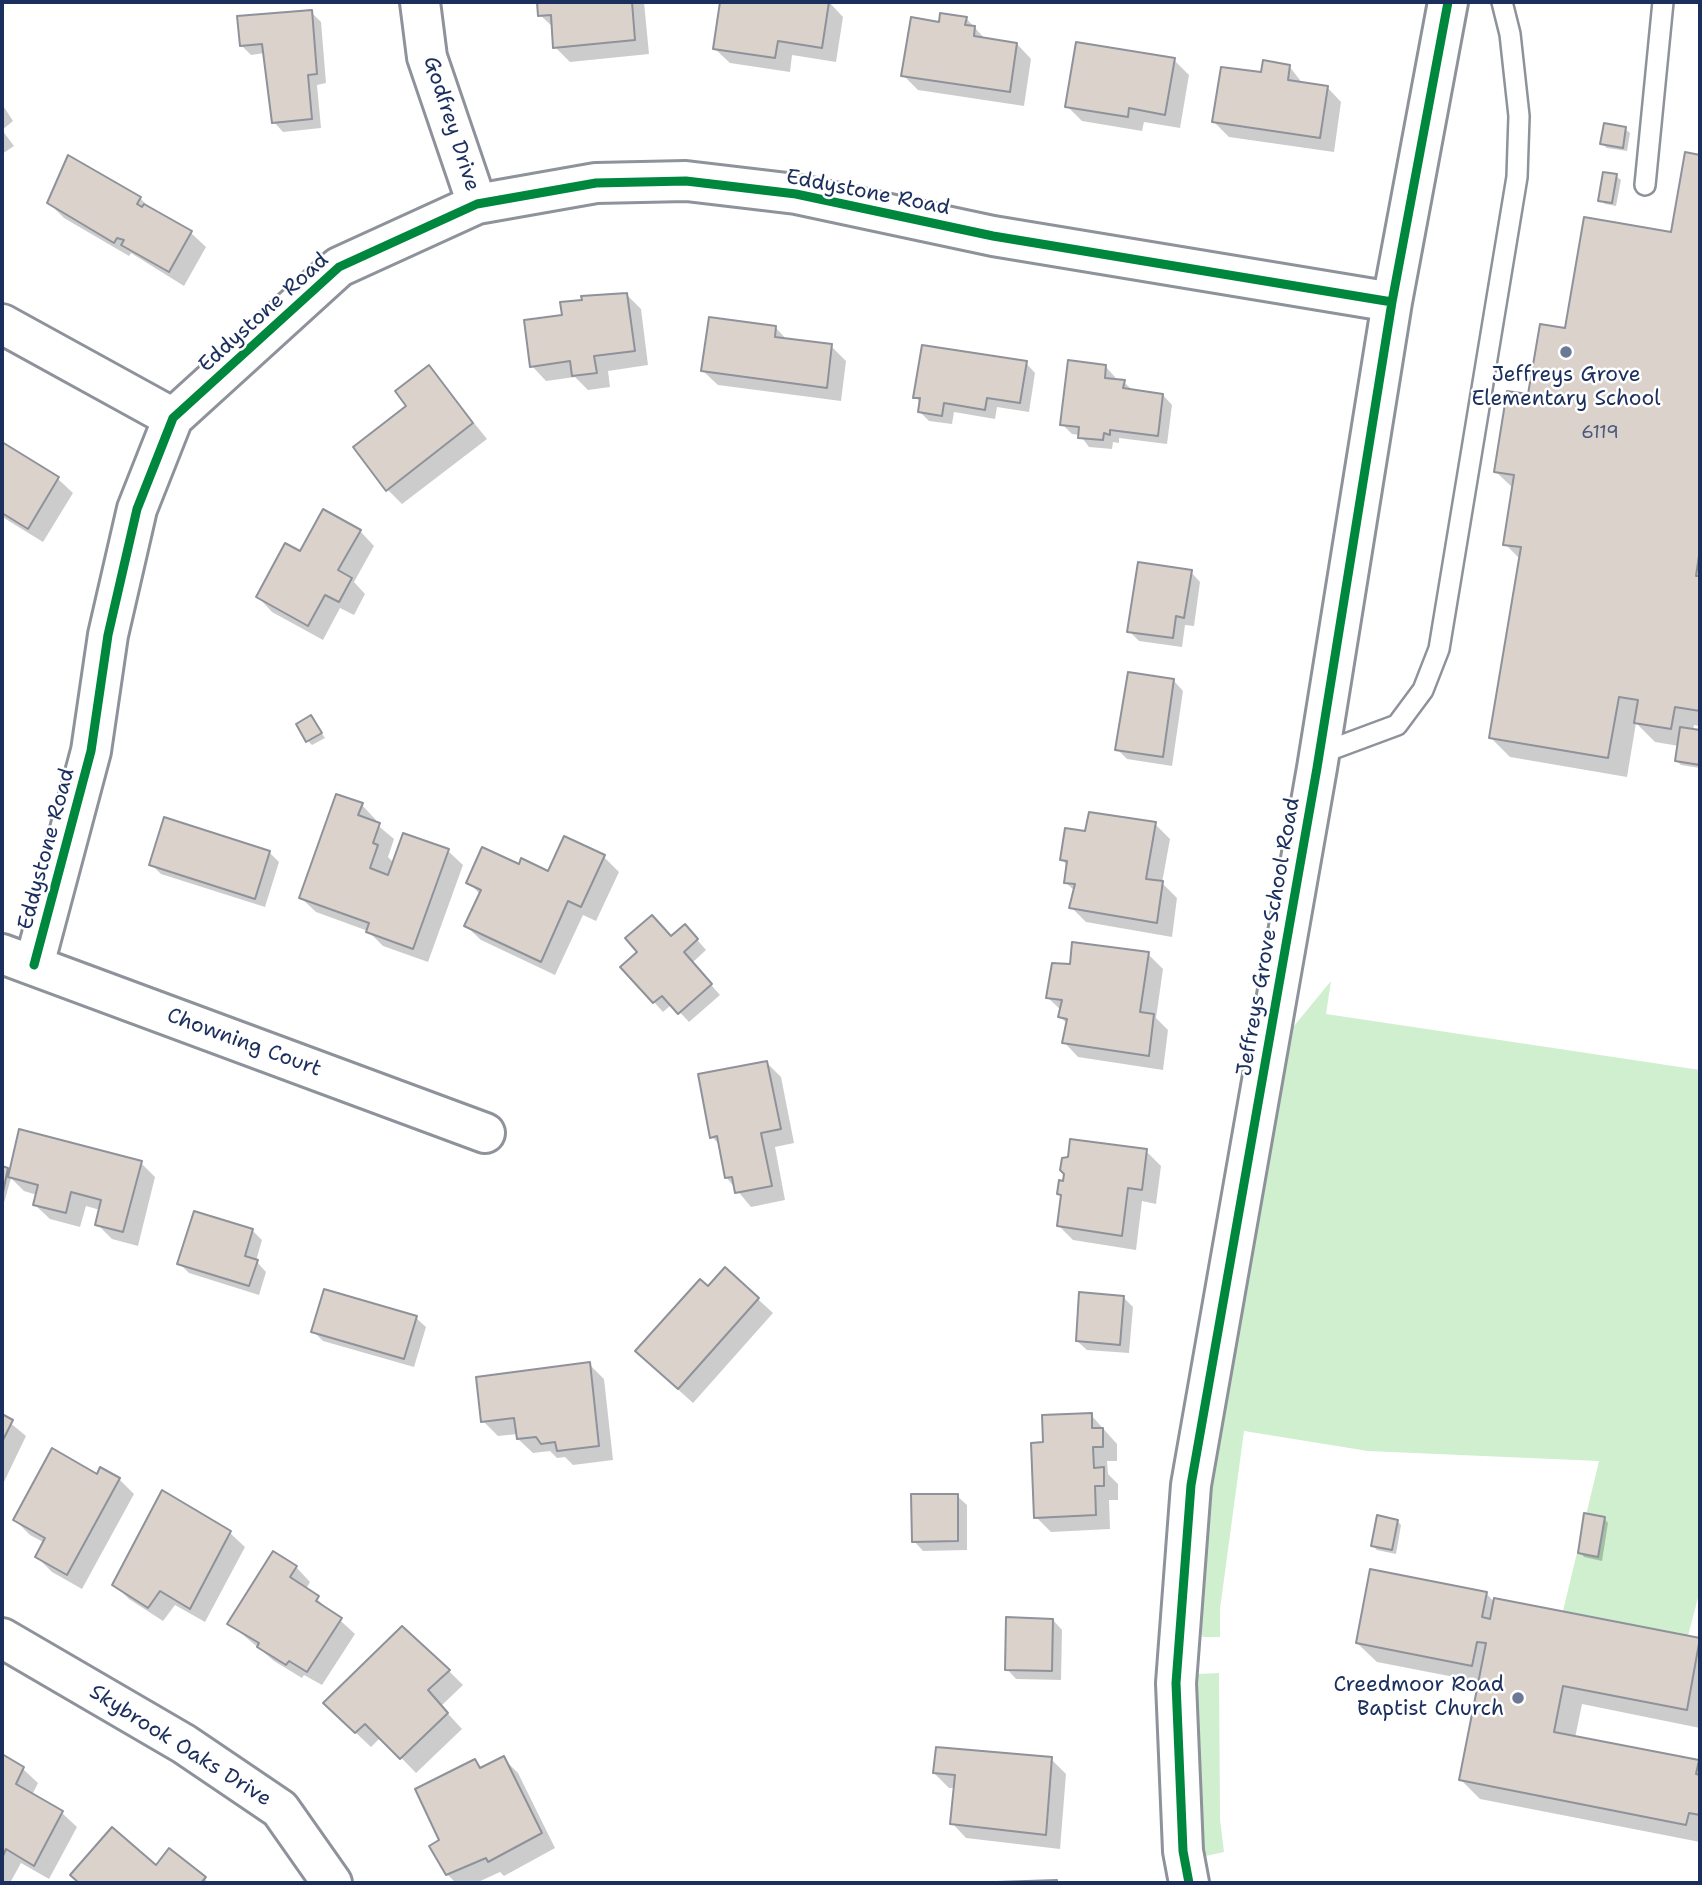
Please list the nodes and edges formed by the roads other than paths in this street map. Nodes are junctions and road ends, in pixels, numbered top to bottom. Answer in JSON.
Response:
{"nodes":[{"id":1,"x":419,"y":2,"type":"edge"},
{"id":2,"x":1448,"y":2,"type":"edge"},
{"id":3,"x":1502,"y":2,"type":"edge"},
{"id":4,"x":1663,"y":2,"type":"edge"},
{"id":5,"x":1645,"y":185,"type":"dead end"},
{"id":6,"x":477,"y":204,"type":"junction"},
{"id":7,"x":1392,"y":302,"type":"junction"},
{"id":8,"x":2,"y":324,"type":"edge"},
{"id":9,"x":173,"y":418,"type":"junction"},
{"id":10,"x":1319,"y":754,"type":"junction"},
{"id":11,"x":18,"y":960,"type":"edge"},
{"id":12,"x":485,"y":1133,"type":"dead end"},
{"id":13,"x":2,"y":1638,"type":"edge"},
{"id":14,"x":332,"y":1883,"type":"edge"},
{"id":15,"x":1189,"y":1883,"type":"edge"}],
"edges":[{"from":1,"to":6,"type":"street","name":"Godfrey Drive"},
{"from":2,"to":7,"type":"street","name":"Jeffreys Grove School Road"},
{"from":3,"to":10,"type":"lane"},
{"from":4,"to":5,"type":"lane"},
{"from":6,"to":7,"type":"street","name":"Eddystone Road"},
{"from":6,"to":9,"type":"street","name":"Eddystone Road"},
{"from":7,"to":10,"type":"street","name":"Jeffreys Grove School Road"},
{"from":8,"to":9,"type":"street"},
{"from":9,"to":11,"type":"street","name":"Eddystone Road"},
{"from":10,"to":15,"type":"street","name":"Jeffreys Grove School Road"},
{"from":11,"to":12,"type":"street","name":"Chowning Court"},
{"from":13,"to":14,"type":"street","name":"Skybrook Oaks Drive"}]}
